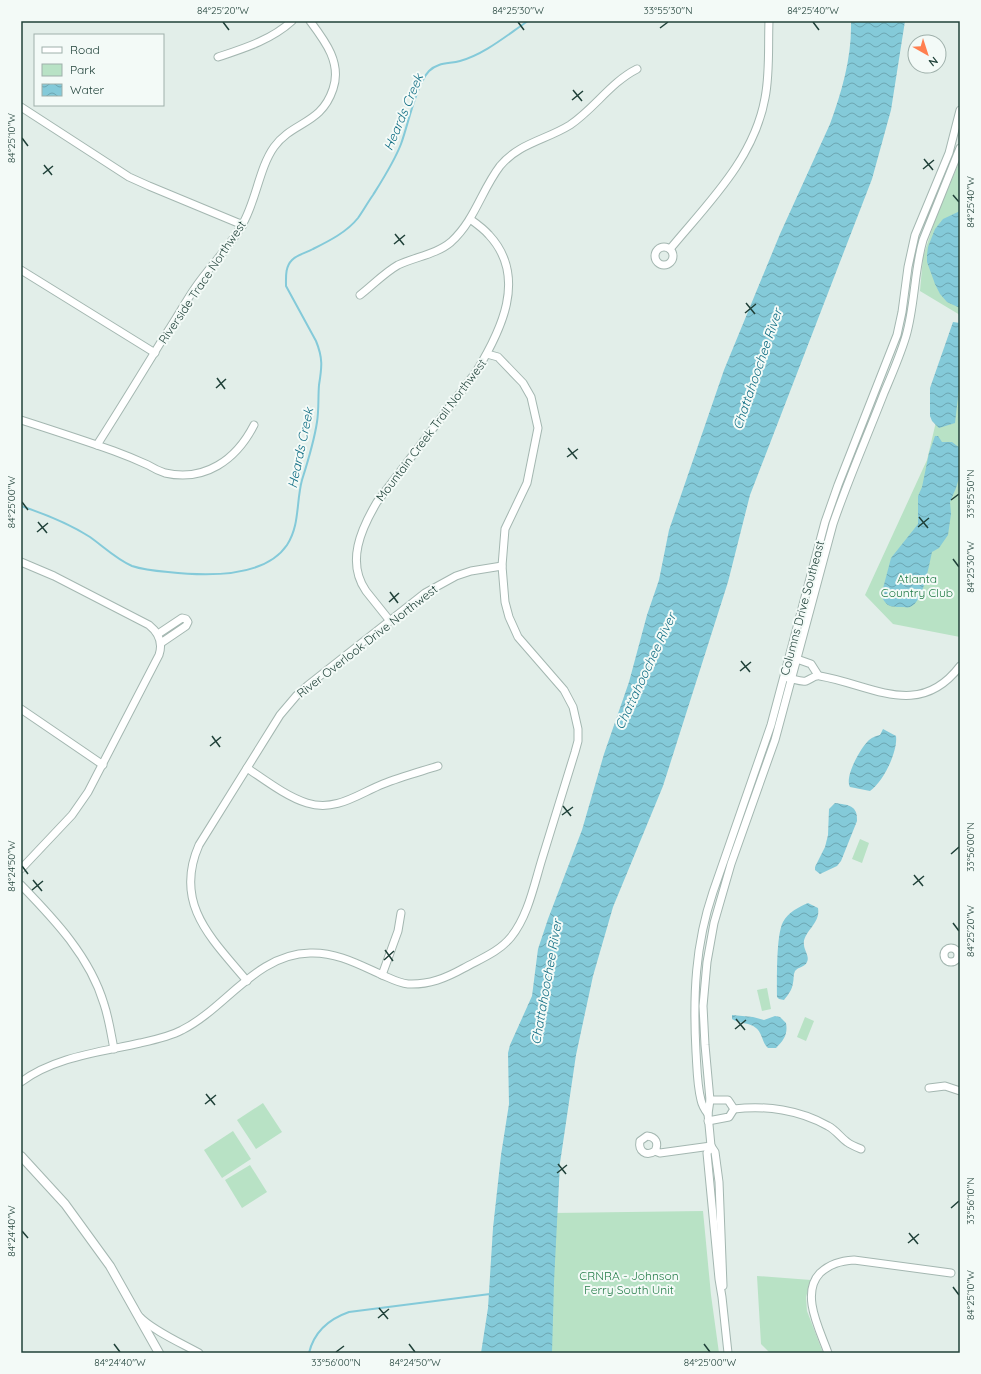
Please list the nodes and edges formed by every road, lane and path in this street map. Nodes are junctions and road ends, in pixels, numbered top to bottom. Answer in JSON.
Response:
{"nodes":[{"id":1,"x":292,"y":21,"type":"edge"},
{"id":2,"x":310,"y":21,"type":"edge"},
{"id":3,"x":769,"y":21,"type":"edge"},
{"id":4,"x":218,"y":57,"type":"dead end"},
{"id":5,"x":637,"y":69,"type":"dead end"},
{"id":6,"x":21,"y":107,"type":"edge"},
{"id":7,"x":960,"y":110,"type":"edge"},
{"id":8,"x":960,"y":148,"type":"edge"},
{"id":9,"x":470,"y":219,"type":"junction"},
{"id":10,"x":242,"y":225,"type":"junction"},
{"id":11,"x":670,"y":249,"type":"dead end"},
{"id":12,"x":21,"y":270,"type":"edge"},
{"id":13,"x":360,"y":295,"type":"dead end"},
{"id":14,"x":155,"y":353,"type":"junction"},
{"id":15,"x":487,"y":354,"type":"junction"},
{"id":16,"x":21,"y":420,"type":"edge"},
{"id":17,"x":254,"y":425,"type":"dead end"},
{"id":18,"x":97,"y":445,"type":"junction"},
{"id":19,"x":21,"y":562,"type":"edge"},
{"id":20,"x":502,"y":566,"type":"junction"},
{"id":21,"x":390,"y":620,"type":"junction"},
{"id":22,"x":158,"y":634,"type":"junction"},
{"id":23,"x":161,"y":643,"type":"junction"},
{"id":24,"x":789,"y":657,"type":"junction"},
{"id":25,"x":797,"y":659,"type":"junction"},
{"id":26,"x":959,"y":669,"type":"edge"},
{"id":27,"x":818,"y":675,"type":"junction"},
{"id":28,"x":784,"y":677,"type":"junction"},
{"id":29,"x":792,"y":679,"type":"junction"},
{"id":30,"x":21,"y":709,"type":"edge"},
{"id":31,"x":103,"y":765,"type":"junction"},
{"id":32,"x":438,"y":766,"type":"dead end"},
{"id":33,"x":247,"y":768,"type":"junction"},
{"id":34,"x":21,"y":869,"type":"edge"},
{"id":35,"x":21,"y":885,"type":"edge"},
{"id":36,"x":401,"y":913,"type":"dead end"},
{"id":37,"x":382,"y":975,"type":"junction"},
{"id":38,"x":247,"y":981,"type":"junction"},
{"id":39,"x":114,"y":1049,"type":"junction"},
{"id":40,"x":21,"y":1082,"type":"edge"},
{"id":41,"x":929,"y":1088,"type":"dead end"},
{"id":42,"x":960,"y":1091,"type":"edge"},
{"id":43,"x":710,"y":1100,"type":"junction"},
{"id":44,"x":734,"y":1109,"type":"junction"},
{"id":45,"x":708,"y":1118,"type":"junction"},
{"id":46,"x":711,"y":1146,"type":"junction"},
{"id":47,"x":861,"y":1149,"type":"dead end"},
{"id":48,"x":655,"y":1151,"type":"dead end"},
{"id":49,"x":21,"y":1156,"type":"edge"},
{"id":50,"x":951,"y":1273,"type":"dead end"},
{"id":51,"x":139,"y":1315,"type":"junction"},
{"id":52,"x":159,"y":1353,"type":"edge"},
{"id":53,"x":199,"y":1353,"type":"edge"},
{"id":54,"x":728,"y":1353,"type":"edge"},
{"id":55,"x":828,"y":1353,"type":"edge"}],
"edges":[{"from":1,"to":4,"type":"street"},
{"from":2,"to":10,"type":"street","name":"Riverside Trace Northwest"},
{"from":3,"to":11,"type":"street"},
{"from":5,"to":9,"type":"street"},
{"from":6,"to":10,"type":"street"},
{"from":7,"to":24,"type":"street","name":"Columns Drive Southeast"},
{"from":8,"to":25,"type":"street","name":"Columns Drive Southeast"},
{"from":9,"to":13,"type":"street"},
{"from":9,"to":15,"type":"street","name":"Mountain Creek Trail Northwest"},
{"from":10,"to":14,"type":"street","name":"Riverside Trace Northwest"},
{"from":12,"to":14,"type":"street"},
{"from":14,"to":18,"type":"street","name":"Riverside Trace Northwest"},
{"from":15,"to":20,"type":"street"},
{"from":15,"to":21,"type":"street","name":"Mountain Creek Trail Northwest"},
{"from":16,"to":18,"type":"street"},
{"from":17,"to":18,"type":"street"},
{"from":19,"to":22,"type":"street"},
{"from":20,"to":21,"type":"street","name":"River Overlook Drive Northwest"},
{"from":20,"to":37,"type":"street"},
{"from":21,"to":33,"type":"street","name":"River Overlook Drive Northwest"},
{"from":22,"to":23,"type":"street"},
{"from":22,"to":23,"type":"street"},
{"from":23,"to":31,"type":"street"},
{"from":24,"to":25,"type":"street"},
{"from":24,"to":28,"type":"street","name":"Columns Drive Southeast"},
{"from":25,"to":27,"type":"street"},
{"from":25,"to":29,"type":"street","name":"Columns Drive Southeast"},
{"from":26,"to":27,"type":"street"},
{"from":27,"to":29,"type":"street"},
{"from":28,"to":29,"type":"street"},
{"from":28,"to":45,"type":"street","name":"Columns Drive Southeast"},
{"from":29,"to":43,"type":"street","name":"Columns Drive Southeast"},
{"from":30,"to":31,"type":"street"},
{"from":31,"to":34,"type":"street"},
{"from":32,"to":33,"type":"street"},
{"from":33,"to":38,"type":"street","name":"River Overlook Drive Northwest"},
{"from":35,"to":39,"type":"street"},
{"from":36,"to":37,"type":"street"},
{"from":37,"to":38,"type":"street"},
{"from":38,"to":39,"type":"street"},
{"from":39,"to":40,"type":"street"},
{"from":41,"to":42,"type":"street"},
{"from":43,"to":44,"type":"street"},
{"from":43,"to":45,"type":"street","name":"Columns Drive Southeast"},
{"from":44,"to":45,"type":"street"},
{"from":44,"to":47,"type":"street"},
{"from":45,"to":46,"type":"street","name":"Columns Drive Southeast"},
{"from":46,"to":48,"type":"street"},
{"from":46,"to":54,"type":"street","name":"Columns Drive Southeast"},
{"from":49,"to":51,"type":"street"},
{"from":50,"to":55,"type":"street"},
{"from":51,"to":52,"type":"street"},
{"from":51,"to":53,"type":"street"}]}
